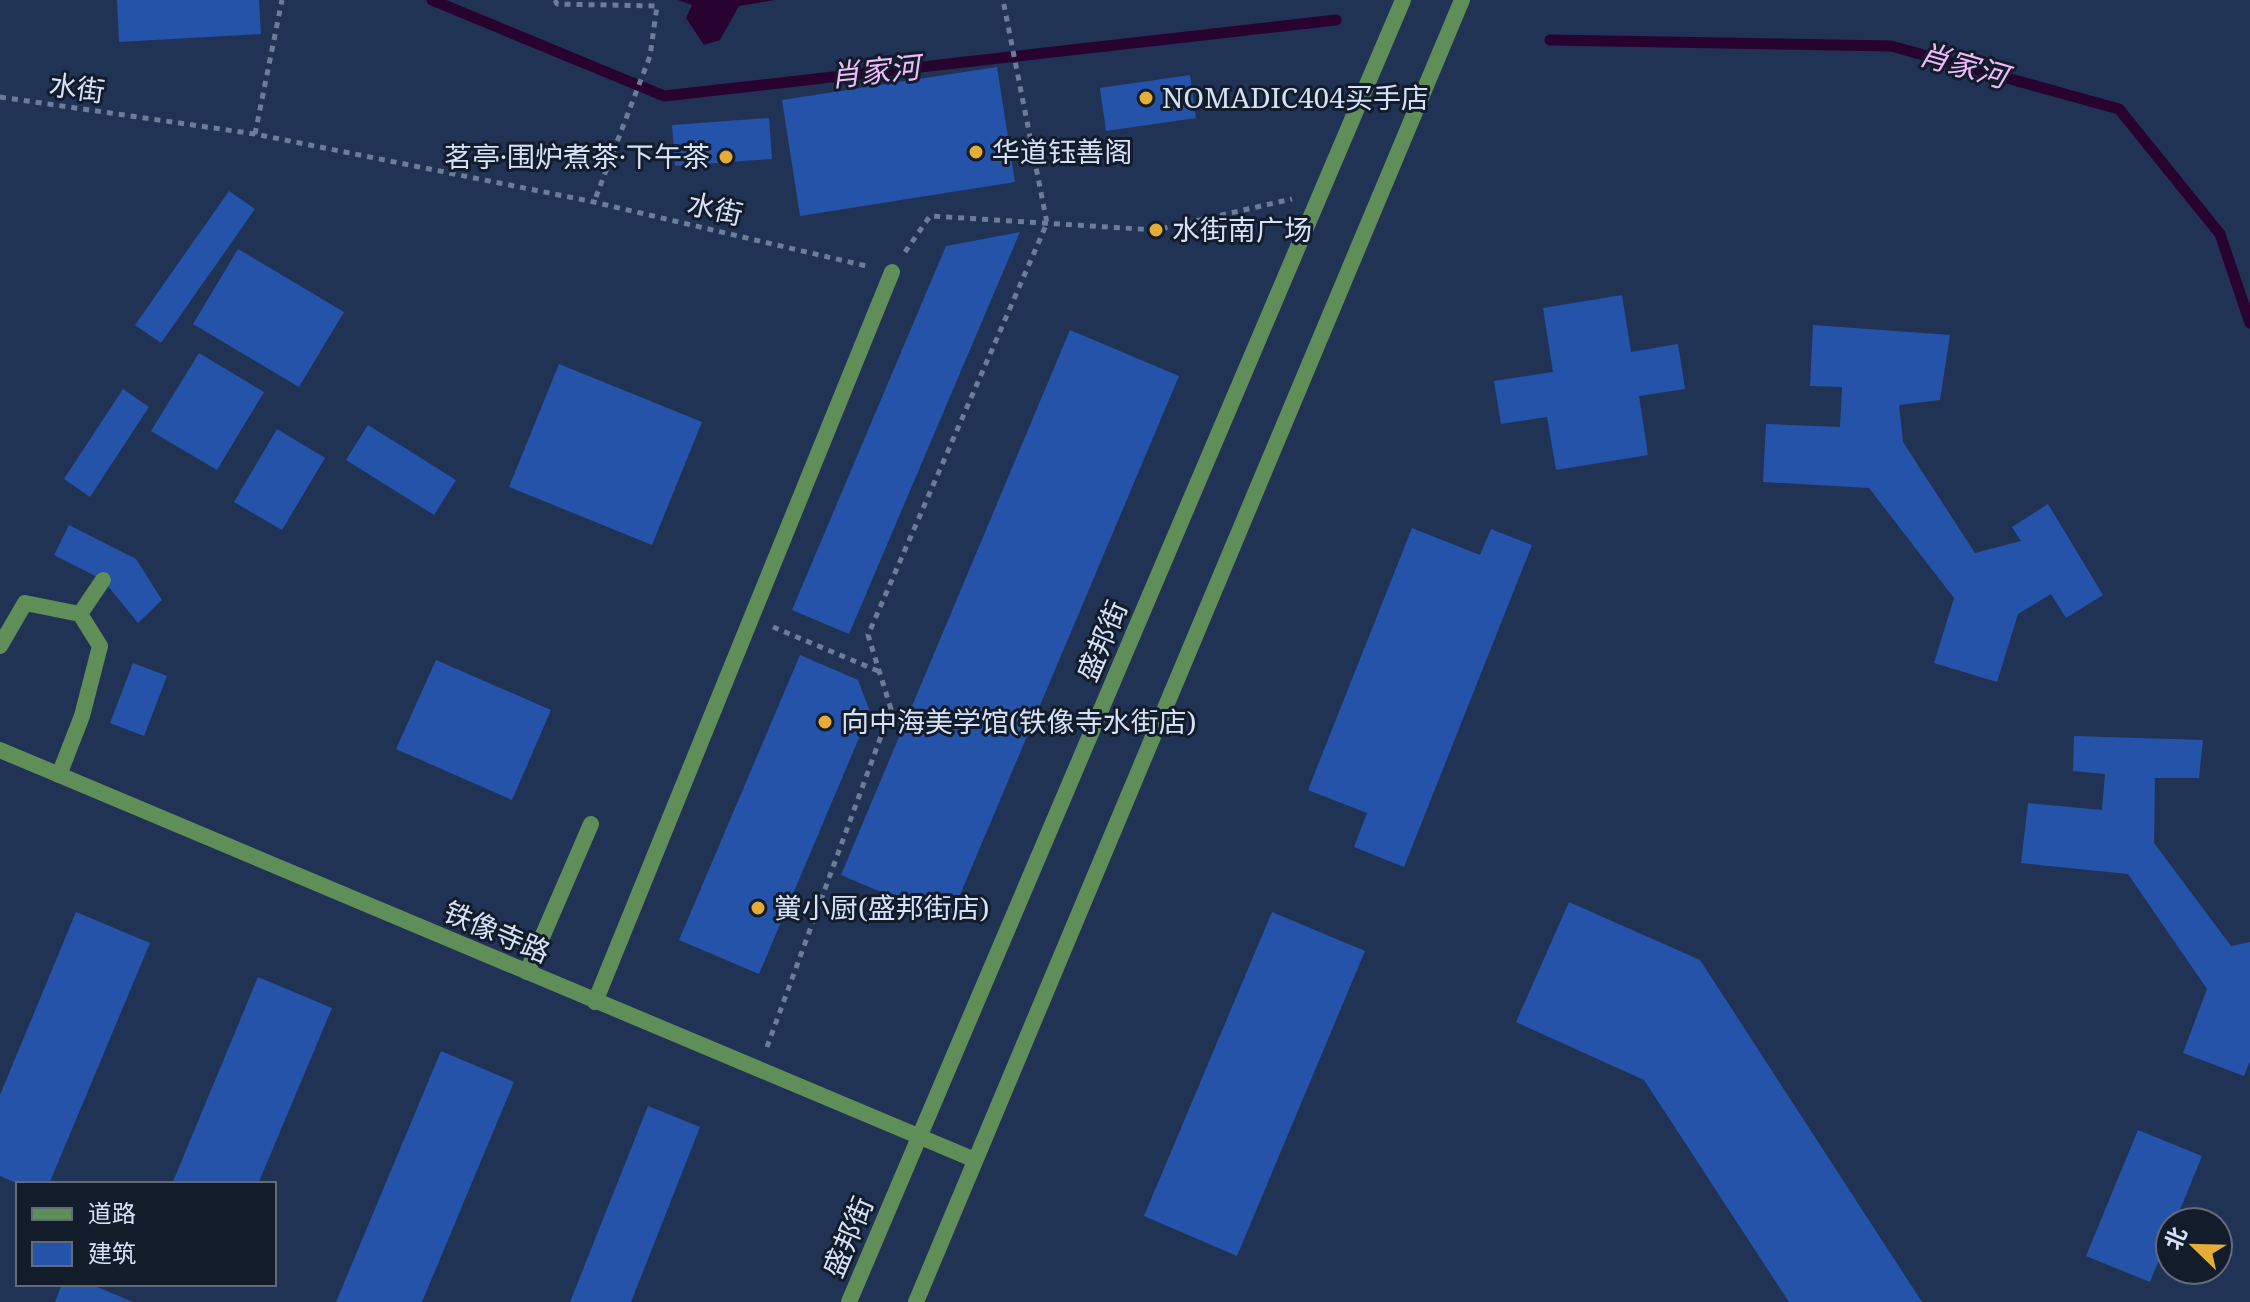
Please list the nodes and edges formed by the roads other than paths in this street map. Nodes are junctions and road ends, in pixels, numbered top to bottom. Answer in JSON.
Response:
{"nodes":[{"id":1,"x":1403,"y":0,"type":"edge"},
{"id":2,"x":1462,"y":0,"type":"edge"},
{"id":3,"x":892,"y":272,"type":"road end"},
{"id":4,"x":103,"y":580,"type":"dead end"},
{"id":5,"x":80,"y":614,"type":"junction"},
{"id":6,"x":0,"y":646,"type":"edge"},
{"id":7,"x":0,"y":750,"type":"edge"},
{"id":8,"x":59,"y":775,"type":"junction"},
{"id":9,"x":591,"y":824,"type":"dead end"},
{"id":10,"x":527,"y":972,"type":"junction"},
{"id":11,"x":595,"y":1002,"type":"junction"},
{"id":12,"x":918,"y":1137,"type":"junction"},
{"id":13,"x":975,"y":1160,"type":"junction"},
{"id":14,"x":849,"y":1302,"type":"edge"},
{"id":15,"x":916,"y":1302,"type":"edge"}],
"edges":[{"from":1,"to":12,"type":"street","name":"盛邦街"},
{"from":2,"to":13,"type":"street"},
{"from":3,"to":11,"type":"street"},
{"from":4,"to":5,"type":"street"},
{"from":5,"to":6,"type":"street"},
{"from":5,"to":8,"type":"street"},
{"from":7,"to":8,"type":"street","name":"铁像寺路"},
{"from":8,"to":10,"type":"street","name":"铁像寺路"},
{"from":9,"to":10,"type":"street"},
{"from":10,"to":11,"type":"street","name":"铁像寺路"},
{"from":11,"to":12,"type":"street","name":"铁像寺路"},
{"from":12,"to":13,"type":"street","name":"铁像寺路"},
{"from":12,"to":14,"type":"street","name":"盛邦街"},
{"from":13,"to":15,"type":"street"}]}
